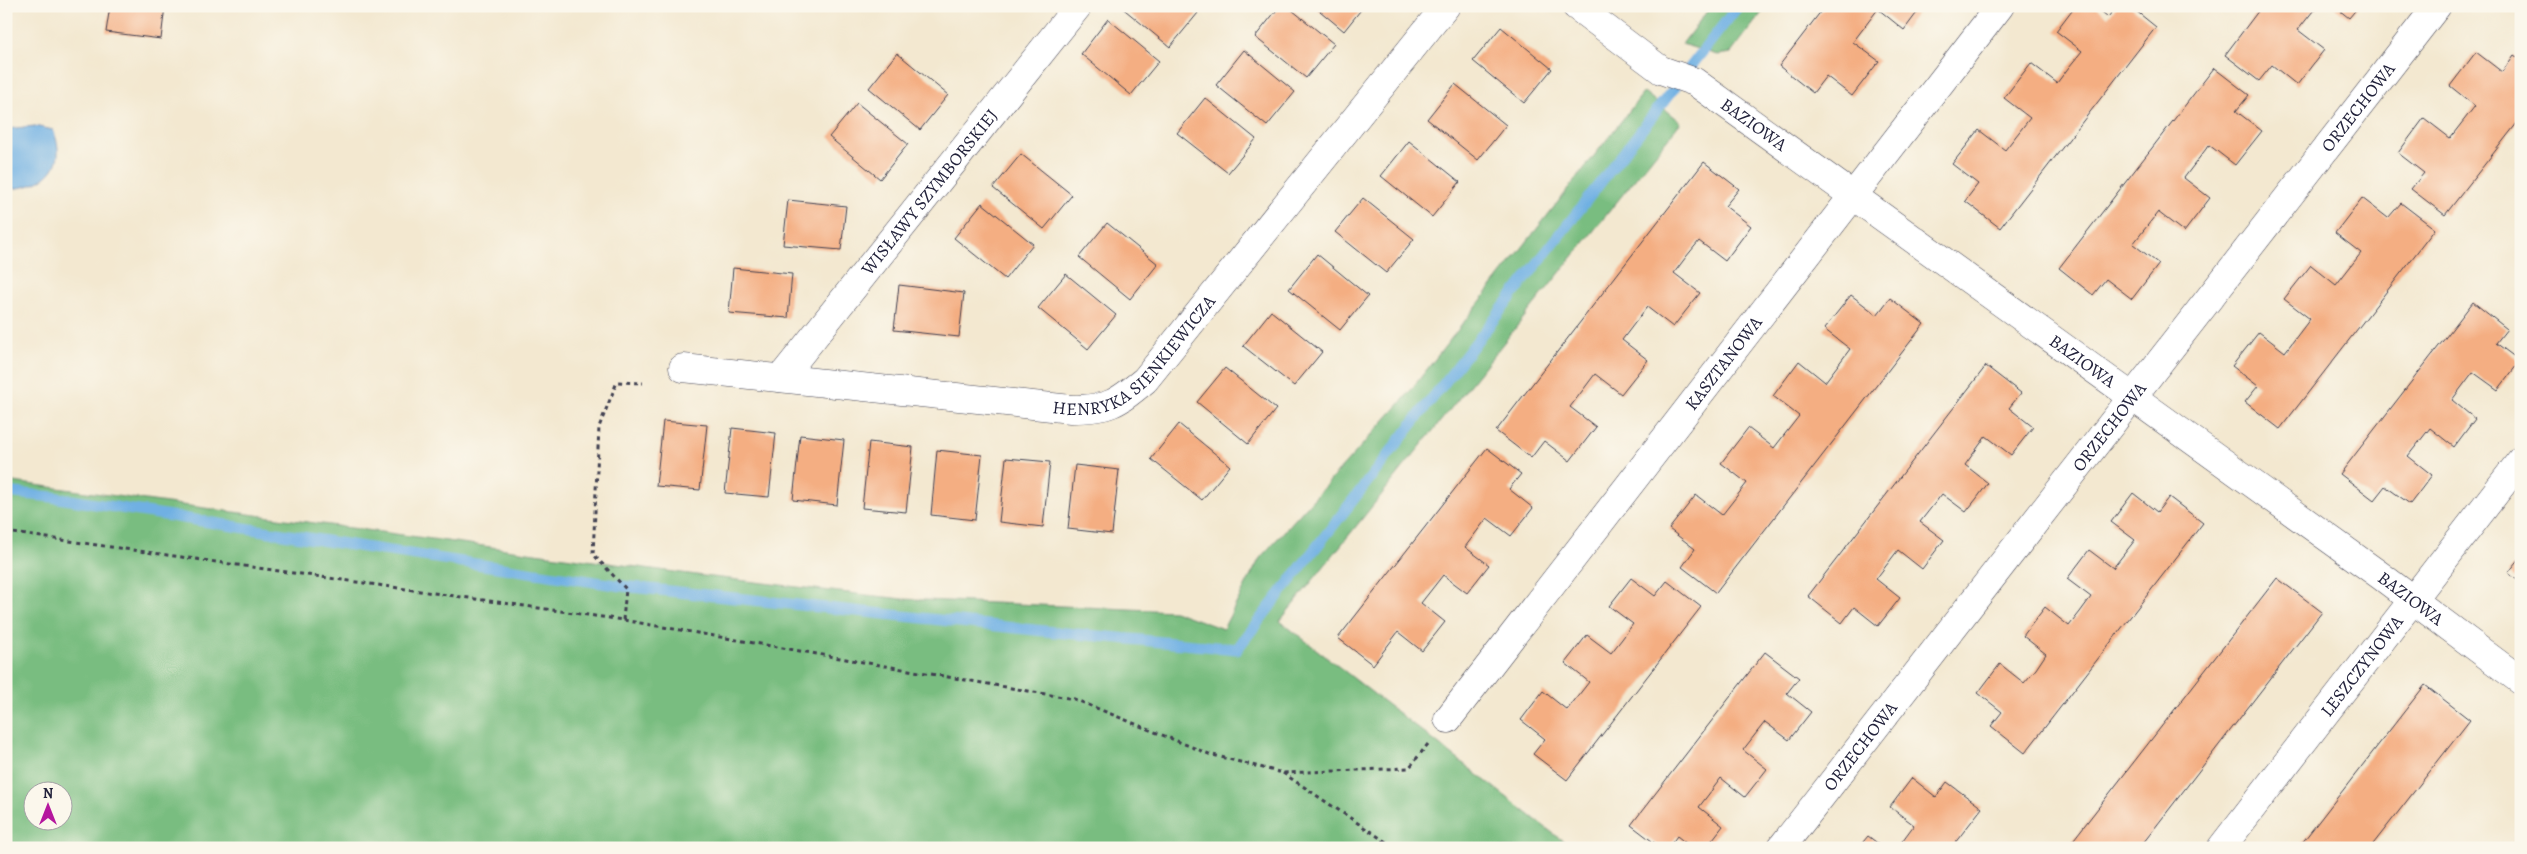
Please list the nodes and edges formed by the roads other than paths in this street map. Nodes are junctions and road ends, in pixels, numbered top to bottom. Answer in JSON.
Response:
{"nodes":[{"id":1,"x":1078,"y":6,"type":"edge"},
{"id":2,"x":1446,"y":6,"type":"edge"},
{"id":3,"x":1576,"y":6,"type":"edge"},
{"id":4,"x":2000,"y":6,"type":"edge"},
{"id":5,"x":2437,"y":6,"type":"edge"},
{"id":6,"x":1853,"y":196,"type":"junction"},
{"id":7,"x":683,"y":368,"type":"dead end"},
{"id":8,"x":781,"y":378,"type":"junction"},
{"id":9,"x":2132,"y":398,"type":"junction"},
{"id":10,"x":2521,"y":460,"type":"edge"},
{"id":11,"x":2412,"y":600,"type":"junction"},
{"id":12,"x":2521,"y":681,"type":"edge"},
{"id":13,"x":1448,"y":719,"type":"dead end"},
{"id":14,"x":1781,"y":848,"type":"edge"},
{"id":15,"x":2221,"y":848,"type":"edge"}],
"edges":[{"from":1,"to":8,"type":"street","name":"WISŁAWY SZYMBORSKIEJ"},
{"from":2,"to":8,"type":"street","name":"HENRYKA SIENKIEWICZA"},
{"from":3,"to":6,"type":"street","name":"BAZIOWA"},
{"from":4,"to":6,"type":"street","name":"KASZTANOWA"},
{"from":5,"to":9,"type":"street","name":"ORZECHOWA"},
{"from":6,"to":9,"type":"street","name":"BAZIOWA"},
{"from":6,"to":13,"type":"street","name":"KASZTANOWA"},
{"from":7,"to":8,"type":"street","name":"HENRYKA SIENKIEWICZA"},
{"from":9,"to":11,"type":"street","name":"BAZIOWA"},
{"from":9,"to":14,"type":"street","name":"ORZECHOWA"},
{"from":10,"to":11,"type":"street","name":"LESZCZYNOWA"},
{"from":11,"to":12,"type":"street","name":"BAZIOWA"},
{"from":11,"to":15,"type":"street","name":"LESZCZYNOWA"}]}
